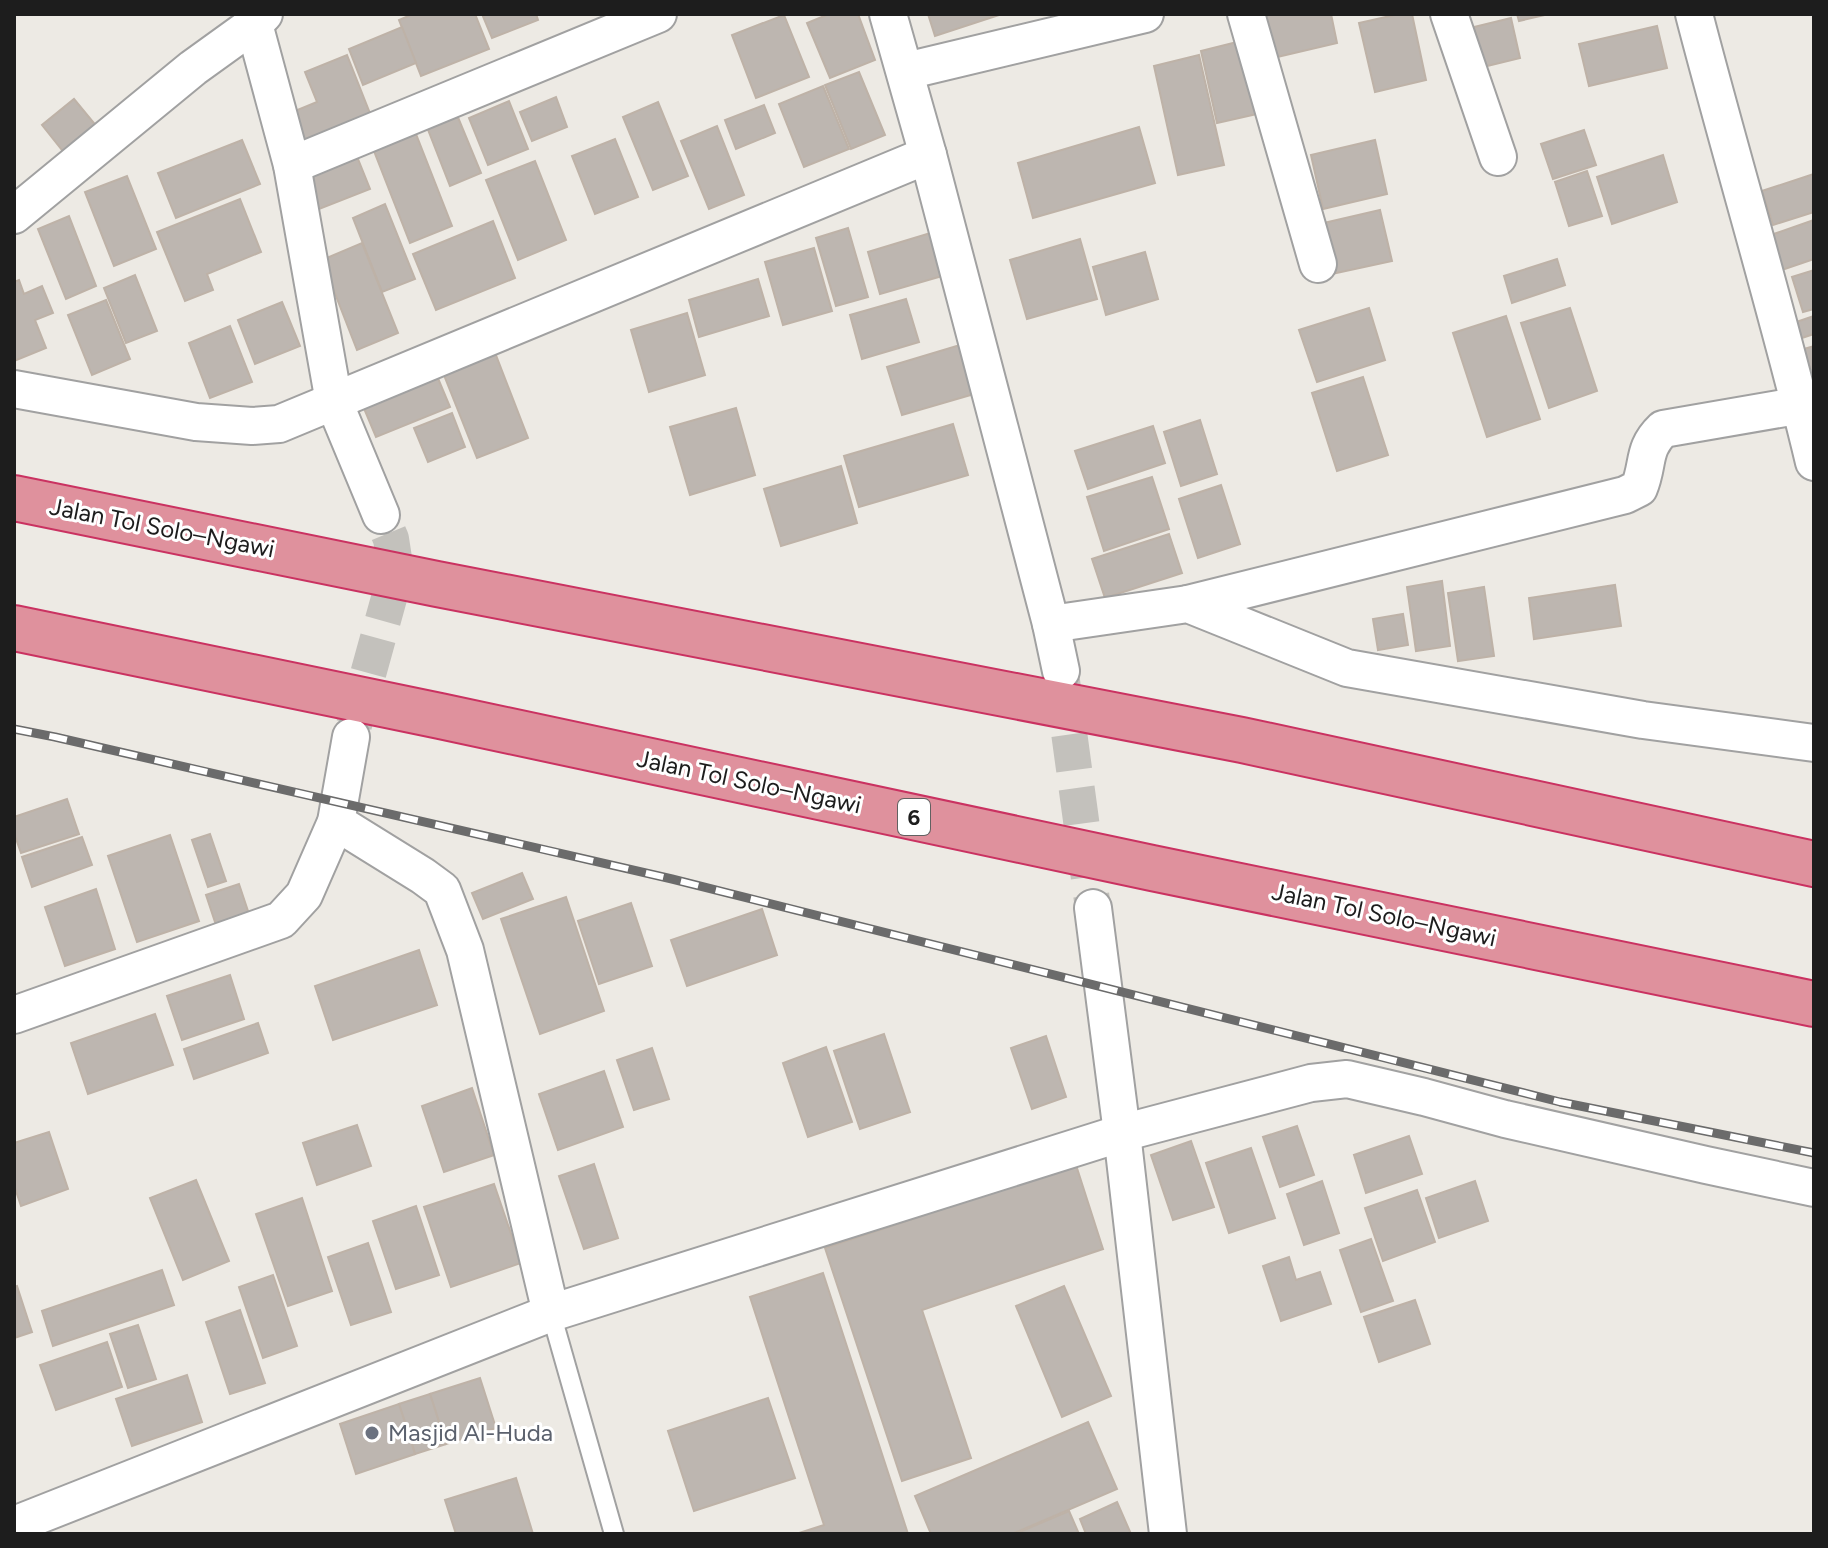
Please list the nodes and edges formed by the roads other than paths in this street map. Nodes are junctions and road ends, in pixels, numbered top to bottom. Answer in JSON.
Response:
{"nodes":[{"id":1,"x":658,"y":14,"type":"edge"},
{"id":2,"x":888,"y":14,"type":"edge"},
{"id":3,"x":1145,"y":14,"type":"edge"},
{"id":4,"x":1246,"y":14,"type":"edge"},
{"id":5,"x":1449,"y":14,"type":"edge"},
{"id":6,"x":1694,"y":14,"type":"edge"},
{"id":7,"x":259,"y":19,"type":"edge"},
{"id":8,"x":906,"y":71,"type":"junction"},
{"id":9,"x":928,"y":155,"type":"junction"},
{"id":10,"x":1498,"y":157,"type":"dead end"},
{"id":11,"x":292,"y":165,"type":"junction"},
{"id":12,"x":14,"y":215,"type":"edge"},
{"id":13,"x":1318,"y":264,"type":"dead end"},
{"id":14,"x":14,"y":389,"type":"edge"},
{"id":15,"x":334,"y":402,"type":"junction"},
{"id":16,"x":1807,"y":405,"type":"edge"},
{"id":17,"x":1814,"y":462,"type":"edge"},
{"id":18,"x":14,"y":498,"type":"edge"},
{"id":19,"x":381,"y":515,"type":"tunnel mouth"},
{"id":20,"x":1188,"y":604,"type":"junction"},
{"id":21,"x":1051,"y":624,"type":"junction"},
{"id":22,"x":14,"y":628,"type":"edge"},
{"id":23,"x":1061,"y":671,"type":"tunnel mouth"},
{"id":24,"x":351,"y":737,"type":"tunnel mouth"},
{"id":25,"x":1814,"y":743,"type":"edge"},
{"id":26,"x":336,"y":822,"type":"junction"},
{"id":27,"x":1814,"y":864,"type":"edge"},
{"id":28,"x":1093,"y":908,"type":"tunnel mouth"},
{"id":29,"x":1814,"y":1004,"type":"edge"},
{"id":30,"x":14,"y":1015,"type":"edge"},
{"id":31,"x":1122,"y":1133,"type":"junction"},
{"id":32,"x":1814,"y":1188,"type":"edge"},
{"id":33,"x":551,"y":1313,"type":"junction"},
{"id":34,"x":14,"y":1525,"type":"edge"},
{"id":35,"x":614,"y":1534,"type":"edge"},
{"id":36,"x":1168,"y":1534,"type":"edge"}],
"edges":[{"from":1,"to":11,"type":"street"},
{"from":2,"to":8,"type":"street"},
{"from":3,"to":8,"type":"street"},
{"from":4,"to":13,"type":"street"},
{"from":5,"to":10,"type":"street"},
{"from":6,"to":16,"type":"street"},
{"from":7,"to":11,"type":"street"},
{"from":7,"to":12,"type":"street"},
{"from":8,"to":9,"type":"street"},
{"from":9,"to":15,"type":"street"},
{"from":9,"to":21,"type":"street"},
{"from":11,"to":15,"type":"street"},
{"from":14,"to":15,"type":"street"},
{"from":15,"to":19,"type":"street"},
{"from":16,"to":17,"type":"street"},
{"from":16,"to":20,"type":"street"},
{"from":18,"to":27,"type":"highway","name":"Jalan Tol Solo–Ngawi"},
{"from":20,"to":21,"type":"street"},
{"from":20,"to":25,"type":"street"},
{"from":21,"to":23,"type":"street"},
{"from":22,"to":29,"type":"highway","name":"Jalan Tol Solo–Ngawi","number":"6"},
{"from":24,"to":26,"type":"street"},
{"from":26,"to":30,"type":"street"},
{"from":26,"to":33,"type":"street"},
{"from":28,"to":31,"type":"street"},
{"from":31,"to":32,"type":"street"},
{"from":31,"to":33,"type":"street"},
{"from":31,"to":36,"type":"street"},
{"from":33,"to":34,"type":"street"},
{"from":33,"to":35,"type":"lane"}]}
